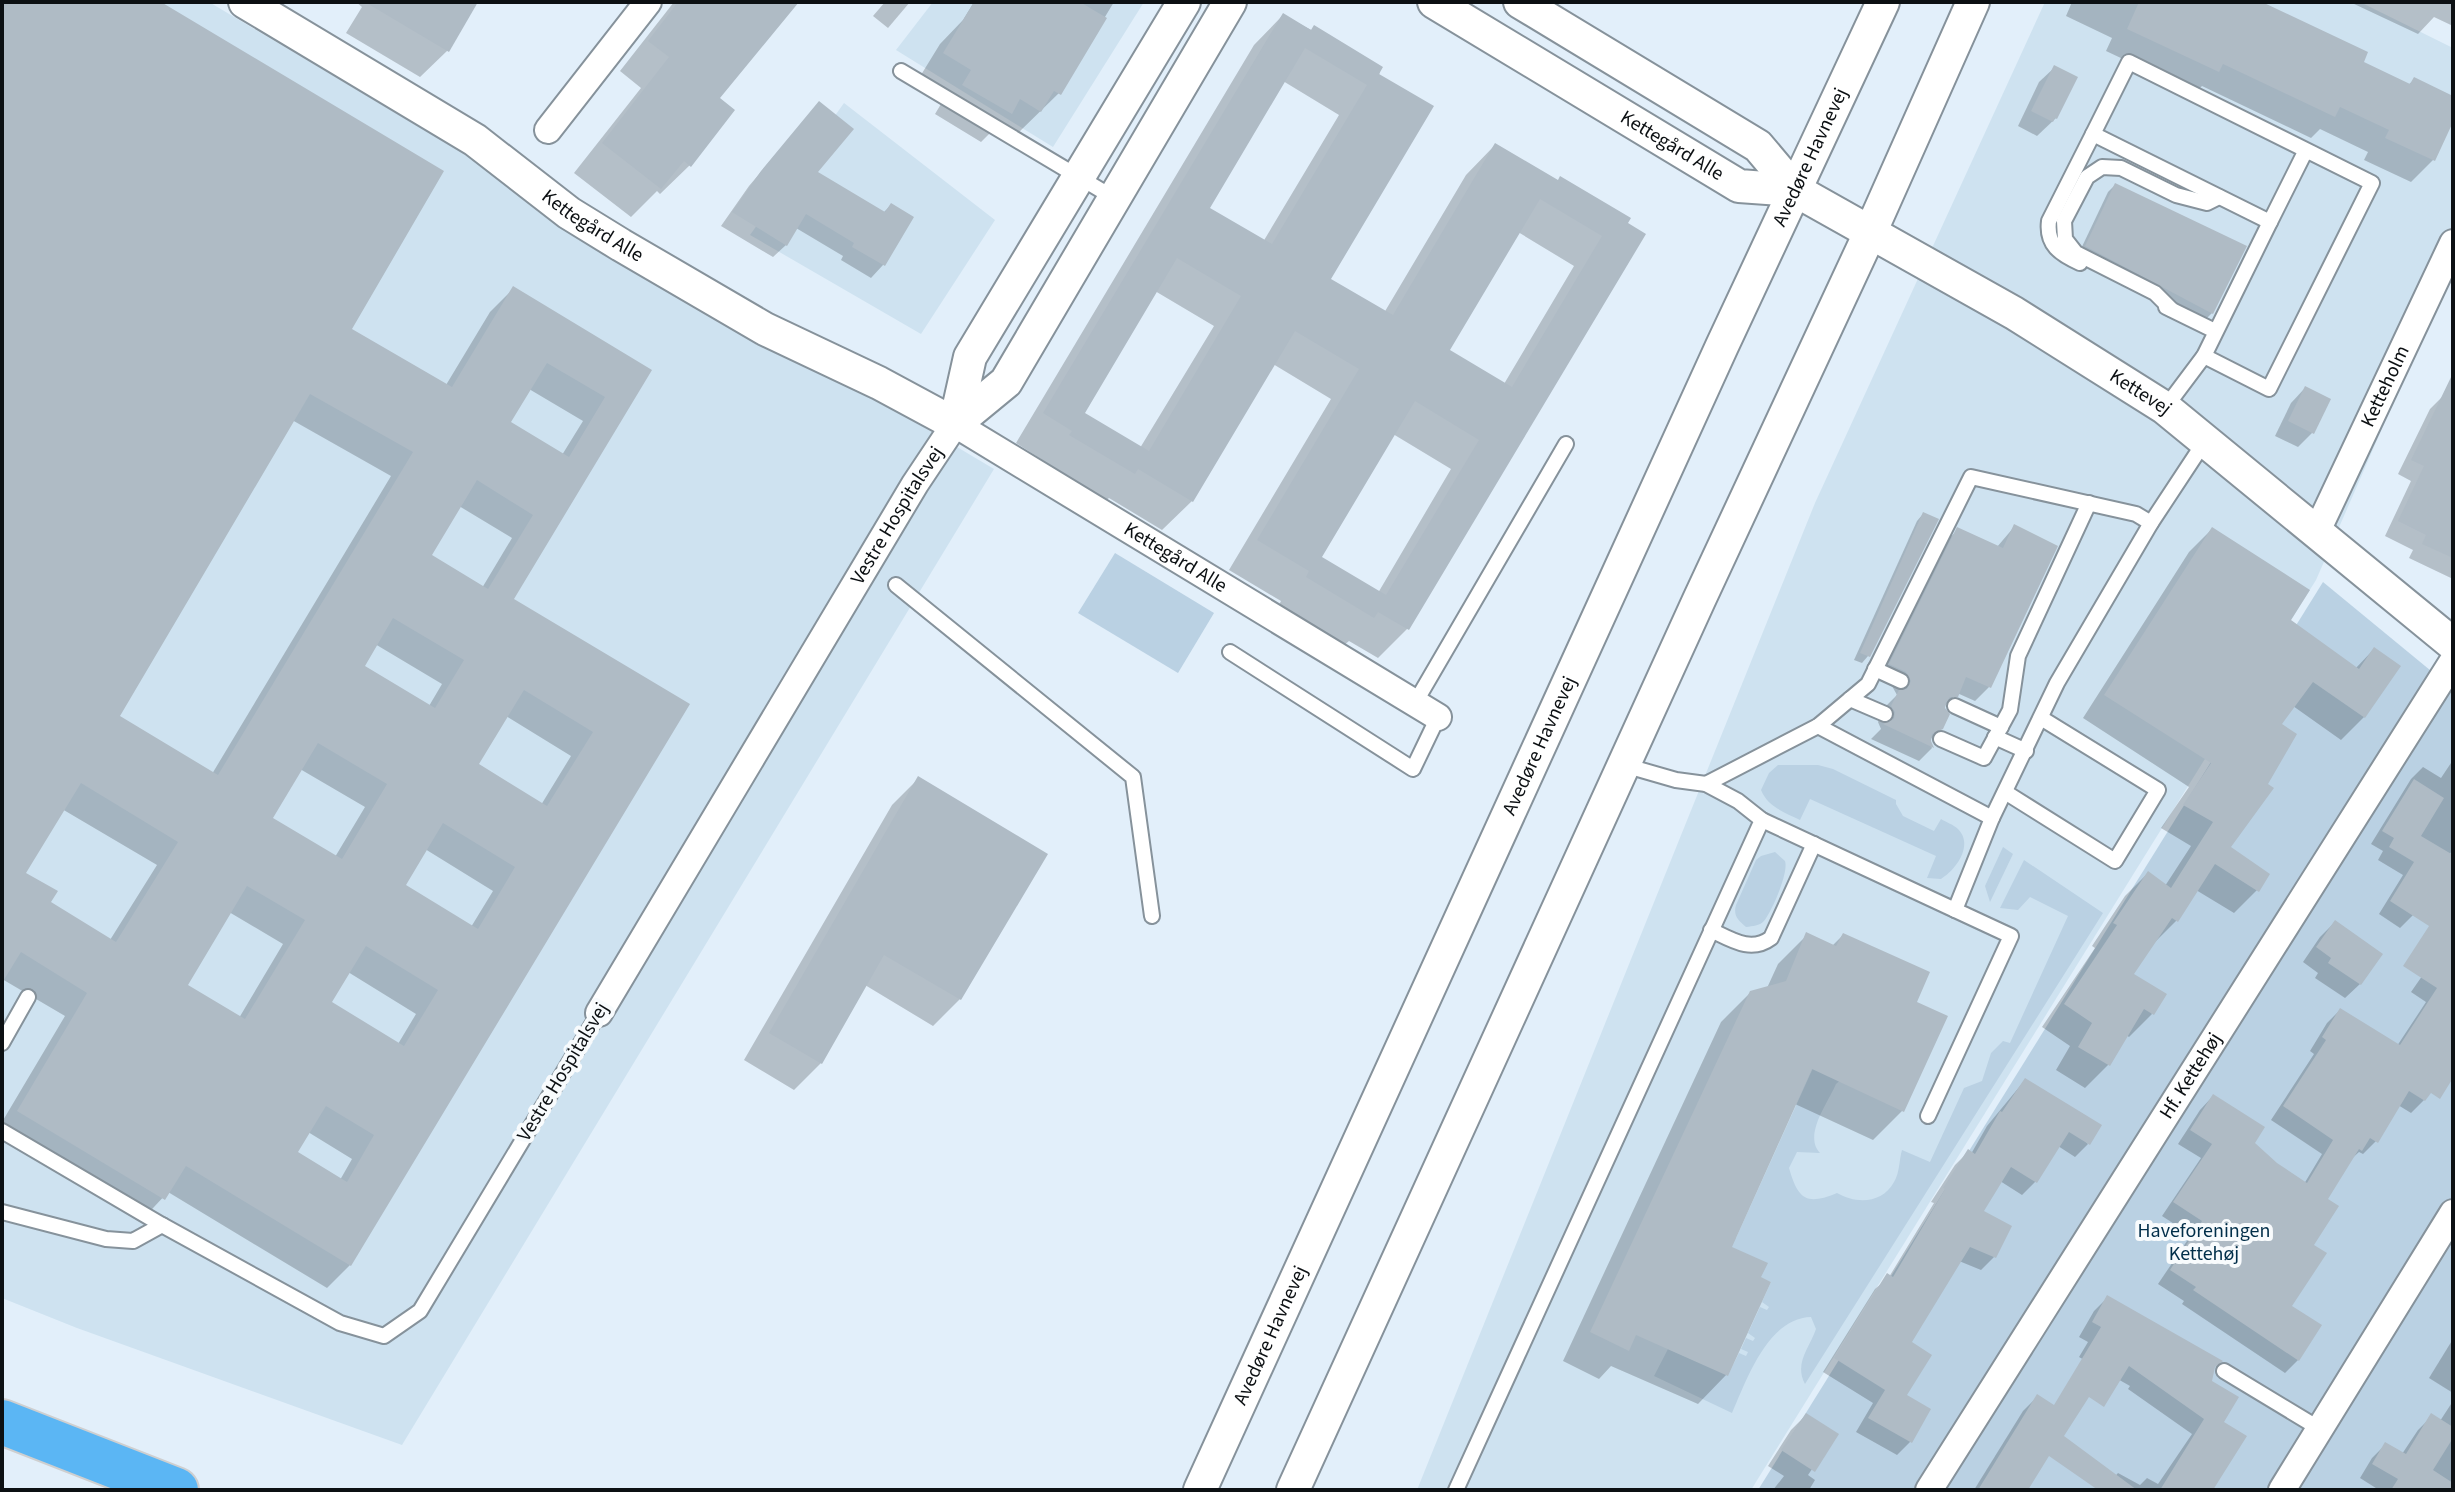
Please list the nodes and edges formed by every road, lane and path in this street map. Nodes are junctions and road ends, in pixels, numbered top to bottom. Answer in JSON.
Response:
{"nodes":[{"id":1,"x":245,"y":2,"type":"edge"},
{"id":2,"x":648,"y":2,"type":"edge"},
{"id":3,"x":1184,"y":2,"type":"edge"},
{"id":4,"x":1230,"y":2,"type":"edge"},
{"id":5,"x":1434,"y":2,"type":"edge"},
{"id":6,"x":1520,"y":2,"type":"edge"},
{"id":7,"x":1883,"y":2,"type":"edge"},
{"id":8,"x":1973,"y":2,"type":"edge"},
{"id":9,"x":901,"y":71,"type":"dead end"},
{"id":10,"x":548,"y":130,"type":"dead end"},
{"id":11,"x":2093,"y":134,"type":"junction"},
{"id":12,"x":2306,"y":150,"type":"junction"},
{"id":13,"x":1079,"y":177,"type":"junction"},
{"id":14,"x":1795,"y":190,"type":"junction"},
{"id":15,"x":2219,"y":197,"type":"junction"},
{"id":16,"x":1114,"y":198,"type":"junction"},
{"id":17,"x":2270,"y":222,"type":"junction"},
{"id":18,"x":1870,"y":233,"type":"junction"},
{"id":19,"x":2453,"y":243,"type":"edge"},
{"id":20,"x":2171,"y":309,"type":"junction"},
{"id":21,"x":2215,"y":331,"type":"junction"},
{"id":22,"x":2204,"y":356,"type":"junction"},
{"id":23,"x":2165,"y":408,"type":"junction"},
{"id":24,"x":955,"y":424,"type":"junction"},
{"id":25,"x":2206,"y":440,"type":"junction"},
{"id":26,"x":1566,"y":444,"type":"dead end"},
{"id":27,"x":2089,"y":503,"type":"junction"},
{"id":28,"x":2151,"y":523,"type":"junction"},
{"id":29,"x":2317,"y":531,"type":"junction"},
{"id":30,"x":896,"y":585,"type":"dead end"},
{"id":31,"x":2453,"y":644,"type":"edge"},
{"id":32,"x":1230,"y":652,"type":"dead end"},
{"id":33,"x":2453,"y":661,"type":"edge"},
{"id":34,"x":1875,"y":669,"type":"junction"},
{"id":35,"x":1901,"y":681,"type":"dead end"},
{"id":36,"x":1850,"y":699,"type":"junction"},
{"id":37,"x":1415,"y":703,"type":"junction"},
{"id":38,"x":1955,"y":706,"type":"dead end"},
{"id":39,"x":1885,"y":714,"type":"dead end"},
{"id":40,"x":1438,"y":717,"type":"joint"},
{"id":41,"x":2041,"y":718,"type":"junction"},
{"id":42,"x":1818,"y":726,"type":"junction"},
{"id":43,"x":1998,"y":732,"type":"junction"},
{"id":44,"x":1941,"y":739,"type":"dead end"},
{"id":45,"x":2026,"y":751,"type":"junction"},
{"id":46,"x":1624,"y":765,"type":"junction"},
{"id":47,"x":1706,"y":784,"type":"junction"},
{"id":48,"x":2005,"y":792,"type":"junction"},
{"id":49,"x":1992,"y":818,"type":"junction"},
{"id":50,"x":1762,"y":820,"type":"junction"},
{"id":51,"x":1814,"y":844,"type":"junction"},
{"id":52,"x":1955,"y":910,"type":"junction"},
{"id":53,"x":1152,"y":916,"type":"dead end"},
{"id":54,"x":1711,"y":930,"type":"junction"},
{"id":55,"x":28,"y":997,"type":"dead end"},
{"id":56,"x":599,"y":1013,"type":"joint"},
{"id":57,"x":2,"y":1043,"type":"edge"},
{"id":58,"x":1928,"y":1116,"type":"dead end"},
{"id":59,"x":2,"y":1131,"type":"edge"},
{"id":60,"x":2,"y":1212,"type":"edge"},
{"id":61,"x":2453,"y":1213,"type":"edge"},
{"id":62,"x":162,"y":1225,"type":"junction"},
{"id":63,"x":2224,"y":1371,"type":"dead end"},
{"id":64,"x":2,"y":1422,"type":"edge"},
{"id":65,"x":2320,"y":1429,"type":"junction"},
{"id":66,"x":176,"y":1490,"type":"edge"},
{"id":67,"x":1200,"y":1490,"type":"edge"},
{"id":68,"x":1293,"y":1490,"type":"edge"},
{"id":69,"x":1456,"y":1490,"type":"edge"},
{"id":70,"x":1929,"y":1490,"type":"edge"},
{"id":71,"x":2282,"y":1490,"type":"edge"}],
"edges":[{"from":1,"to":24,"type":"street","name":"Kettegård Alle"},
{"from":2,"to":10,"type":"street"},
{"from":3,"to":13,"type":"street"},
{"from":4,"to":16,"type":"street"},
{"from":5,"to":14,"type":"street","name":"Kettegård Alle"},
{"from":6,"to":14,"type":"street"},
{"from":7,"to":14,"type":"street","name":"Avedøre Havnevej"},
{"from":8,"to":18,"type":"street"},
{"from":9,"to":13,"type":"lane"},
{"from":11,"to":12,"type":"lane"},
{"from":11,"to":15,"type":"lane"},
{"from":11,"to":20,"type":"lane"},
{"from":12,"to":17,"type":"lane"},
{"from":12,"to":22,"type":"lane"},
{"from":13,"to":16,"type":"lane"},
{"from":13,"to":24,"type":"street"},
{"from":14,"to":18,"type":"street","name":"Kettevej"},
{"from":14,"to":67,"type":"street","name":"Avedøre Havnevej"},
{"from":15,"to":17,"type":"lane"},
{"from":15,"to":20,"type":"lane"},
{"from":16,"to":24,"type":"street"},
{"from":17,"to":21,"type":"lane"},
{"from":18,"to":23,"type":"street","name":"Kettevej"},
{"from":18,"to":46,"type":"street"},
{"from":19,"to":29,"type":"street","name":"Ketteholm"},
{"from":20,"to":21,"type":"lane"},
{"from":21,"to":22,"type":"lane"},
{"from":22,"to":23,"type":"lane"},
{"from":23,"to":25,"type":"street","name":"Kettevej"},
{"from":24,"to":37,"type":"street","name":"Kettegård Alle"},
{"from":24,"to":56,"type":"street","name":"Vestre Hospitalsvej"},
{"from":25,"to":28,"type":"lane"},
{"from":25,"to":29,"type":"street","name":"Kettevej"},
{"from":26,"to":37,"type":"lane"},
{"from":27,"to":28,"type":"lane"},
{"from":27,"to":34,"type":"lane"},
{"from":27,"to":43,"type":"lane"},
{"from":28,"to":41,"type":"lane"},
{"from":29,"to":31,"type":"street","name":"Kettevej"},
{"from":30,"to":53,"type":"lane"},
{"from":32,"to":40,"type":"lane"},
{"from":33,"to":70,"type":"street","name":"Hf. Kettehøj"},
{"from":34,"to":35,"type":"lane"},
{"from":34,"to":36,"type":"lane"},
{"from":36,"to":39,"type":"lane"},
{"from":36,"to":42,"type":"lane"},
{"from":37,"to":40,"type":"street","name":"Kettegård Alle"},
{"from":38,"to":43,"type":"lane"},
{"from":41,"to":45,"type":"lane"},
{"from":41,"to":48,"type":"lane"},
{"from":42,"to":47,"type":"lane"},
{"from":42,"to":49,"type":"lane"},
{"from":43,"to":44,"type":"lane"},
{"from":43,"to":45,"type":"lane"},
{"from":45,"to":48,"type":"lane"},
{"from":46,"to":47,"type":"lane"},
{"from":46,"to":68,"type":"street"},
{"from":47,"to":50,"type":"lane"},
{"from":48,"to":49,"type":"lane"},
{"from":49,"to":52,"type":"lane"},
{"from":50,"to":51,"type":"lane"},
{"from":50,"to":54,"type":"lane"},
{"from":51,"to":52,"type":"lane"},
{"from":51,"to":54,"type":"lane"},
{"from":52,"to":58,"type":"lane"},
{"from":54,"to":69,"type":"lane"},
{"from":55,"to":57,"type":"lane"},
{"from":56,"to":62,"type":"lane","name":"Vestre Hospitalsvej"},
{"from":59,"to":62,"type":"lane","name":"Vestre Hospitalsvej"},
{"from":60,"to":62,"type":"lane"},
{"from":61,"to":65,"type":"street"},
{"from":63,"to":65,"type":"lane"},
{"from":64,"to":66,"type":"highway"},
{"from":65,"to":71,"type":"street"}]}
